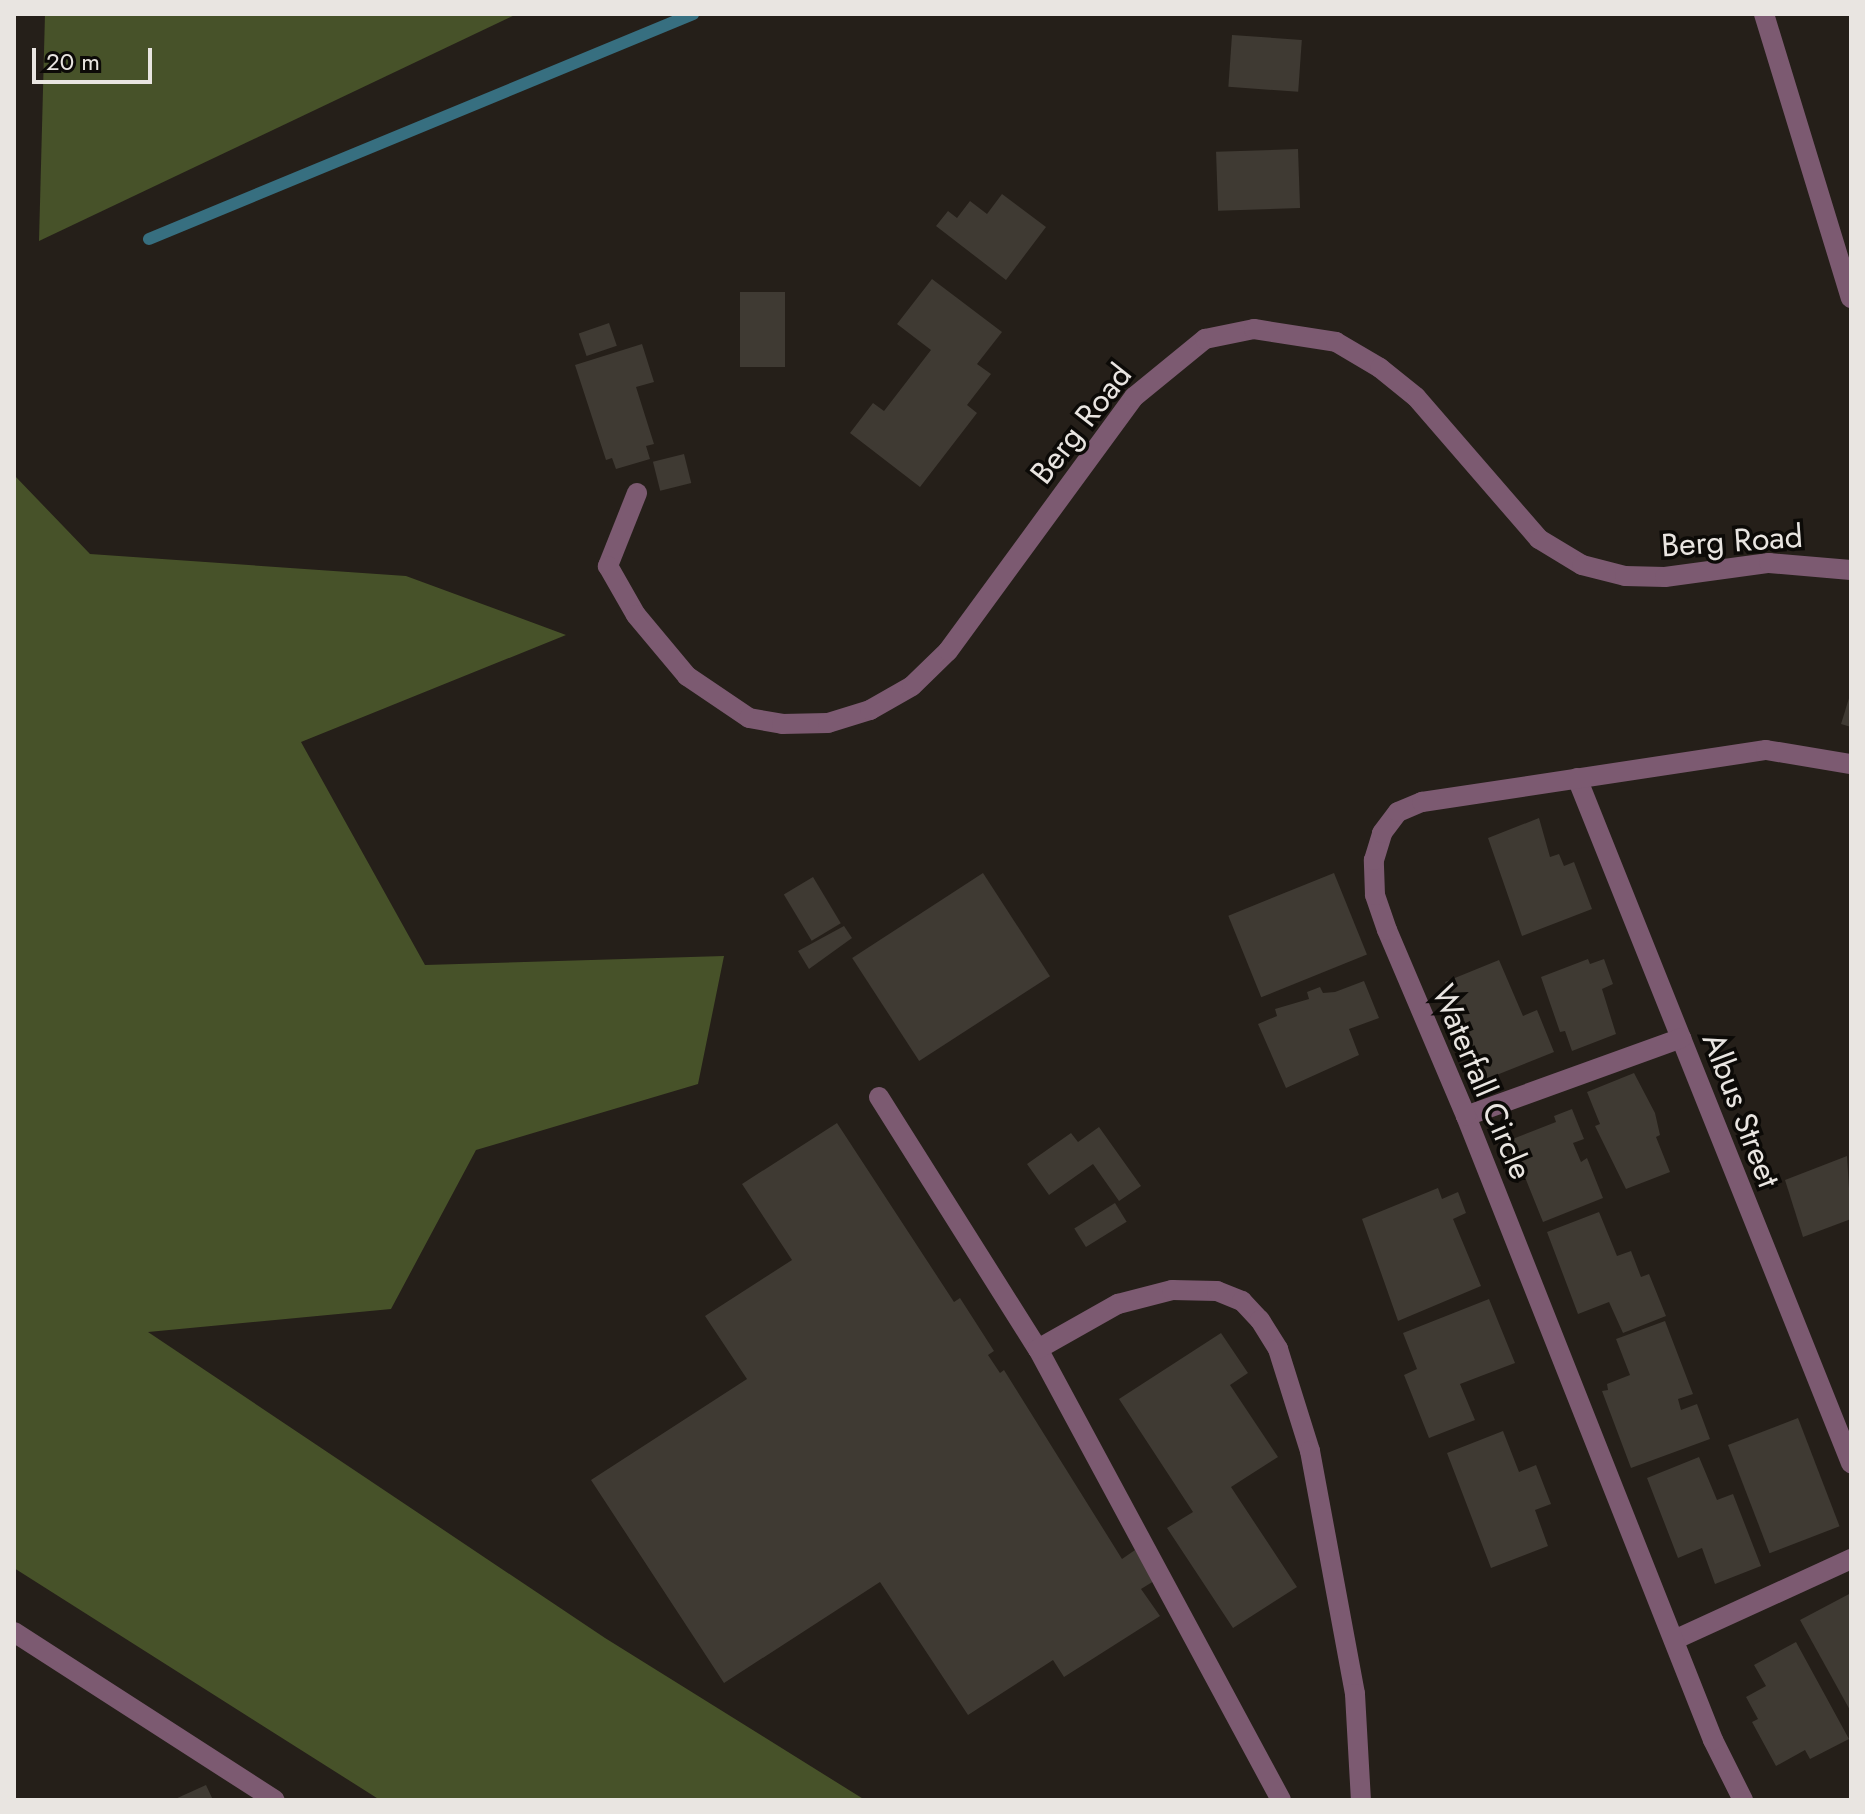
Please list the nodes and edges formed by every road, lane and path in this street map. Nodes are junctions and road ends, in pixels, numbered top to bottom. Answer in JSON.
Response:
{"nodes":[{"id":1,"x":1764,"y":14,"type":"edge"},
{"id":2,"x":1851,"y":298,"type":"edge"},
{"id":3,"x":637,"y":493,"type":"dead end"},
{"id":4,"x":1851,"y":570,"type":"edge"},
{"id":5,"x":1851,"y":764,"type":"edge"},
{"id":6,"x":1577,"y":778,"type":"junction"},
{"id":7,"x":1681,"y":1038,"type":"junction"},
{"id":8,"x":879,"y":1097,"type":"dead end"},
{"id":9,"x":1466,"y":1116,"type":"junction"},
{"id":10,"x":1038,"y":1349,"type":"junction"},
{"id":11,"x":1851,"y":1417,"type":"edge"},
{"id":12,"x":1836,"y":1433,"type":"junction"},
{"id":13,"x":1851,"y":1463,"type":"edge"},
{"id":14,"x":1851,"y":1559,"type":"edge"},
{"id":15,"x":14,"y":1632,"type":"edge"},
{"id":16,"x":1674,"y":1640,"type":"junction"},
{"id":17,"x":275,"y":1800,"type":"edge"},
{"id":18,"x":1281,"y":1800,"type":"edge"},
{"id":19,"x":1361,"y":1800,"type":"edge"},
{"id":20,"x":1743,"y":1800,"type":"edge"}],
"edges":[{"from":1,"to":2,"type":"street"},
{"from":3,"to":4,"type":"street","name":"Berg Road"},
{"from":5,"to":6,"type":"street","name":"Waterfall Circle"},
{"from":6,"to":7,"type":"street","name":"Albus Street"},
{"from":6,"to":9,"type":"street","name":"Waterfall Circle"},
{"from":7,"to":9,"type":"street"},
{"from":7,"to":12,"type":"street","name":"Albus Street"},
{"from":8,"to":10,"type":"street"},
{"from":9,"to":16,"type":"street","name":"Waterfall Circle"},
{"from":10,"to":18,"type":"street"},
{"from":10,"to":19,"type":"street"},
{"from":11,"to":12,"type":"street"},
{"from":12,"to":13,"type":"street","name":"Albus Street"},
{"from":14,"to":16,"type":"street"},
{"from":15,"to":17,"type":"street"},
{"from":16,"to":20,"type":"street","name":"Waterfall Circle"}]}
